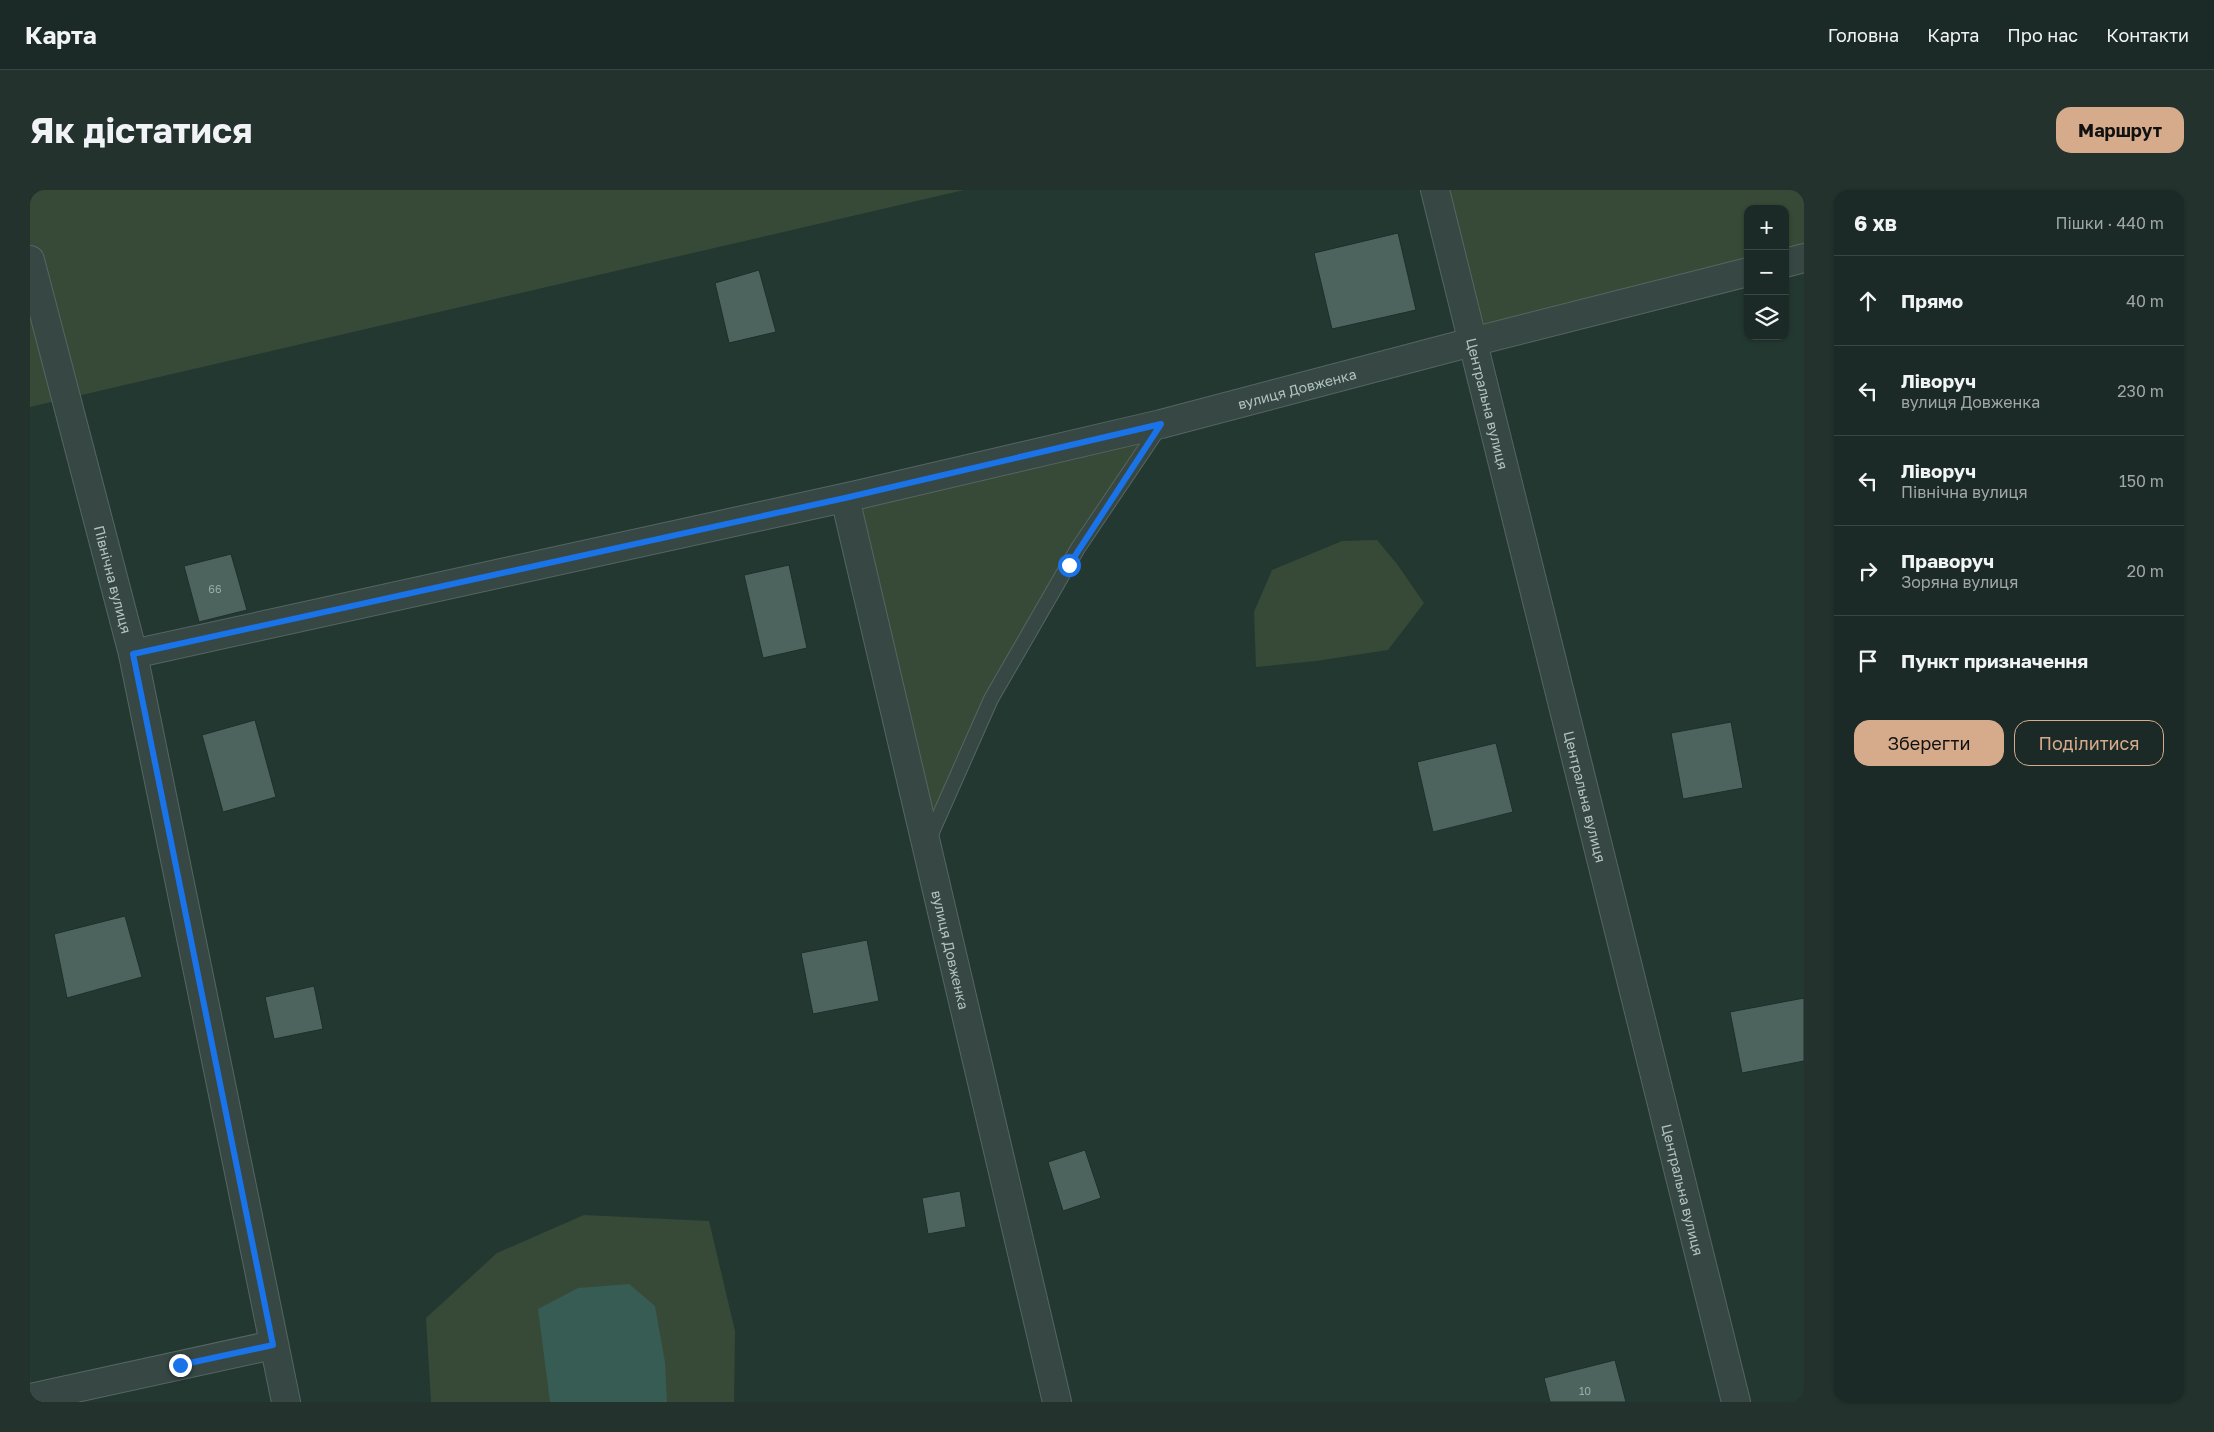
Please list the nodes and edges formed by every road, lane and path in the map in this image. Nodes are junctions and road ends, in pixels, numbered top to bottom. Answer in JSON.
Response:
{"nodes":[{"id":1,"x":1435,"y":190,"type":"edge"},
{"id":2,"x":1804,"y":258,"type":"edge"},
{"id":3,"x":30,"y":260,"type":"edge"},
{"id":4,"x":1789,"y":262,"type":"edge"},
{"id":5,"x":1744,"y":273,"type":"edge"},
{"id":6,"x":1472,"y":342,"type":"junction"},
{"id":7,"x":1161,"y":424,"type":"junction"},
{"id":8,"x":845,"y":498,"type":"junction"},
{"id":9,"x":133,"y":654,"type":"junction"},
{"id":10,"x":926,"y":844,"type":"junction"},
{"id":11,"x":273,"y":1345,"type":"junction"},
{"id":12,"x":30,"y":1398,"type":"edge"},
{"id":13,"x":286,"y":1402,"type":"edge"},
{"id":14,"x":1057,"y":1402,"type":"edge"},
{"id":15,"x":1736,"y":1402,"type":"edge"}],
"edges":[{"from":1,"to":6,"type":"street","name":"Центральна вулиця"},
{"from":2,"to":4,"type":"street"},
{"from":3,"to":9,"type":"street","name":"Північна вулиця"},
{"from":5,"to":6,"type":"street","name":"вулиця Довженка"},
{"from":6,"to":7,"type":"street","name":"вулиця Довженка"},
{"from":6,"to":15,"type":"street","name":"Центральна вулиця"},
{"from":7,"to":8,"type":"street","name":"вулиця Довженка"},
{"from":7,"to":10,"type":"lane"},
{"from":8,"to":9,"type":"street","name":"вулиця Довженка"},
{"from":8,"to":10,"type":"street","name":"вулиця Довженка"},
{"from":9,"to":11,"type":"street","name":"Північна вулиця"},
{"from":10,"to":14,"type":"street","name":"вулиця Довженка"},
{"from":11,"to":12,"type":"street"},
{"from":11,"to":13,"type":"street","name":"Північна вулиця"}]}
